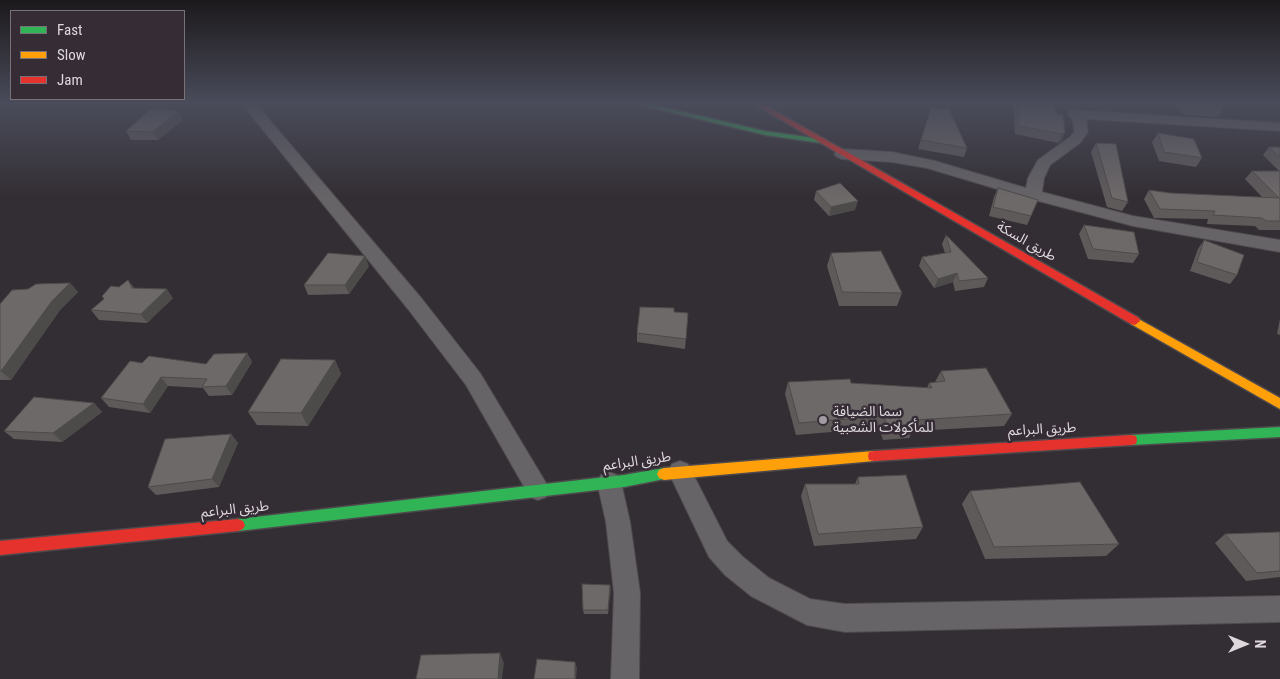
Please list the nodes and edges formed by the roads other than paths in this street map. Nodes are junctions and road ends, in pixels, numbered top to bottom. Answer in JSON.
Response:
{"nodes":[{"id":1,"x":275,"y":136,"type":"edge"},
{"id":2,"x":784,"y":136,"type":"edge"},
{"id":3,"x":812,"y":136,"type":"edge"},
{"id":4,"x":1078,"y":136,"type":"edge"},
{"id":5,"x":821,"y":141,"type":"junction"},
{"id":6,"x":842,"y":154,"type":"junction"},
{"id":7,"x":1033,"y":195,"type":"junction"},
{"id":8,"x":1280,"y":246,"type":"edge"},
{"id":9,"x":1280,"y":404,"type":"edge"},
{"id":10,"x":1280,"y":432,"type":"edge"},
{"id":11,"x":680,"y":471,"type":"junction"},
{"id":12,"x":609,"y":482,"type":"junction"},
{"id":13,"x":538,"y":490,"type":"junction"},
{"id":14,"x":0,"y":548,"type":"edge"},
{"id":15,"x":1280,"y":609,"type":"edge"},
{"id":16,"x":626,"y":679,"type":"edge"}],
"edges":[{"from":1,"to":13,"type":"street"},
{"from":2,"to":5,"type":"street"},
{"from":3,"to":5,"type":"street","name":"طريق السكة"},
{"from":4,"to":7,"type":"street"},
{"from":5,"to":6,"type":"street","name":"طريق السكة"},
{"from":6,"to":7,"type":"street"},
{"from":6,"to":9,"type":"street","name":"طريق السكة"},
{"from":7,"to":8,"type":"street"},
{"from":10,"to":11,"type":"street","name":"طريق البراعم"},
{"from":11,"to":12,"type":"street","name":"طريق البراعم"},
{"from":11,"to":15,"type":"street"},
{"from":12,"to":13,"type":"street","name":"طريق البراعم"},
{"from":12,"to":16,"type":"street"},
{"from":13,"to":14,"type":"street","name":"طريق البراعم"}]}
